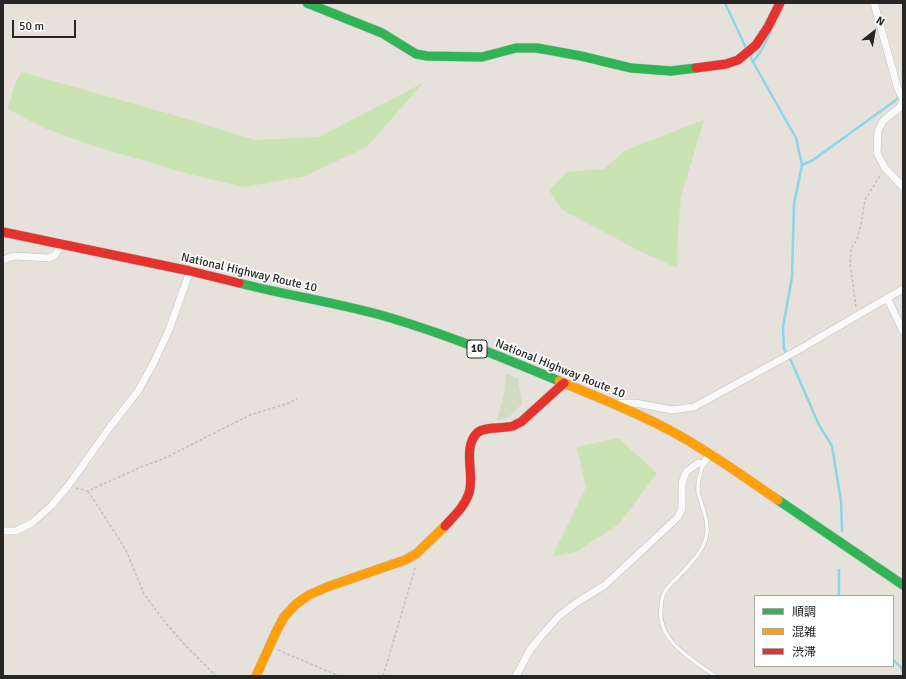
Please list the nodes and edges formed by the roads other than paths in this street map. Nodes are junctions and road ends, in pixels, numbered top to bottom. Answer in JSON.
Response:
{"nodes":[{"id":1,"x":307,"y":3,"type":"edge"},
{"id":2,"x":780,"y":3,"type":"edge"},
{"id":3,"x":874,"y":3,"type":"edge"},
{"id":4,"x":903,"y":100,"type":"edge"},
{"id":5,"x":903,"y":187,"type":"edge"},
{"id":6,"x":3,"y":232,"type":"edge"},
{"id":7,"x":61,"y":245,"type":"junction"},
{"id":8,"x":3,"y":260,"type":"edge"},
{"id":9,"x":190,"y":271,"type":"junction"},
{"id":10,"x":903,"y":289,"type":"edge"},
{"id":11,"x":887,"y":298,"type":"junction"},
{"id":12,"x":903,"y":331,"type":"edge"},
{"id":13,"x":564,"y":383,"type":"junction"},
{"id":14,"x":612,"y":403,"type":"junction"},
{"id":15,"x":710,"y":454,"type":"junction"},
{"id":16,"x":703,"y":464,"type":"junction"},
{"id":17,"x":3,"y":531,"type":"edge"},
{"id":18,"x":903,"y":585,"type":"edge"},
{"id":19,"x":256,"y":676,"type":"edge"},
{"id":20,"x":516,"y":676,"type":"edge"},
{"id":21,"x":715,"y":676,"type":"edge"}],
"edges":[{"from":1,"to":2,"type":"main road"},
{"from":3,"to":4,"type":"street"},
{"from":4,"to":5,"type":"street"},
{"from":6,"to":7,"type":"main road","name":"National Highway Route 10","number":"10"},
{"from":7,"to":8,"type":"street"},
{"from":7,"to":9,"type":"main road","name":"National Highway Route 10","number":"10"},
{"from":9,"to":13,"type":"main road","name":"National Highway Route 10","number":"10"},
{"from":9,"to":17,"type":"street"},
{"from":10,"to":11,"type":"street"},
{"from":11,"to":12,"type":"street"},
{"from":11,"to":14,"type":"street"},
{"from":13,"to":14,"type":"main road","name":"National Highway Route 10","number":"10"},
{"from":13,"to":19,"type":"main road"},
{"from":14,"to":15,"type":"main road","name":"National Highway Route 10","number":"10"},
{"from":15,"to":16,"type":"street"},
{"from":15,"to":18,"type":"main road","name":"National Highway Route 10","number":"10"},
{"from":16,"to":20,"type":"street"},
{"from":16,"to":21,"type":"lane"}]}
